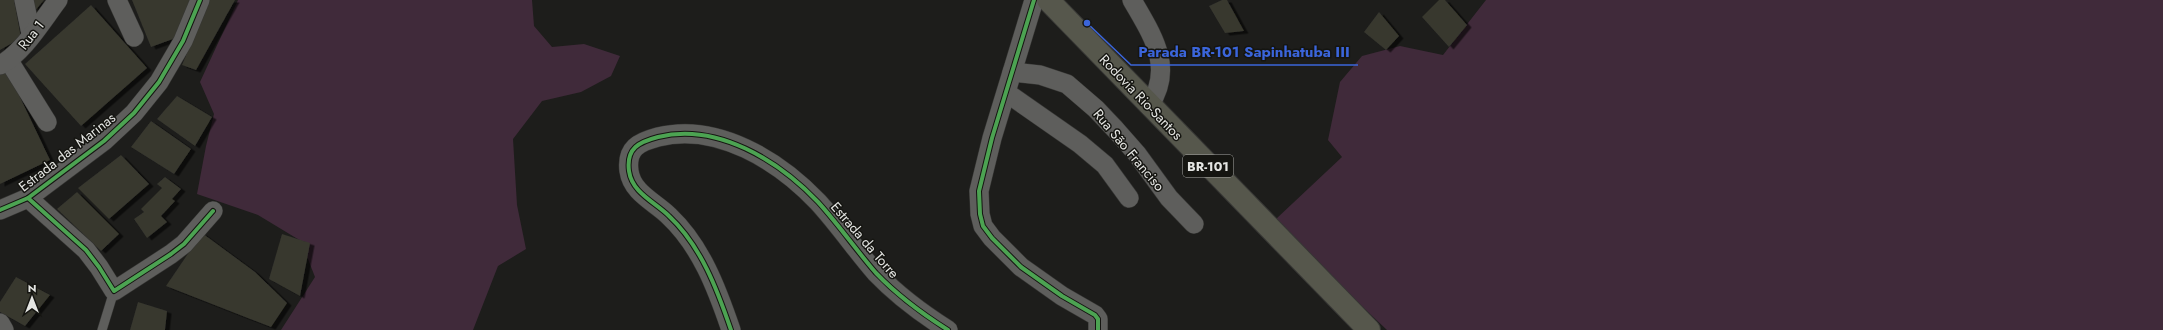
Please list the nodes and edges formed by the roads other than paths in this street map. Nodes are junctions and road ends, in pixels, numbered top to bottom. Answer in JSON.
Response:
{"nodes":[{"id":1,"x":24,"y":0,"type":"edge"},
{"id":2,"x":58,"y":0,"type":"edge"},
{"id":3,"x":117,"y":0,"type":"edge"},
{"id":4,"x":200,"y":0,"type":"edge"},
{"id":5,"x":1034,"y":0,"type":"edge"},
{"id":6,"x":1048,"y":0,"type":"edge"},
{"id":7,"x":1132,"y":0,"type":"edge"},
{"id":8,"x":31,"y":34,"type":"junction"},
{"id":9,"x":134,"y":37,"type":"dead end"},
{"id":10,"x":4,"y":63,"type":"edge"},
{"id":11,"x":1012,"y":72,"type":"junction"},
{"id":12,"x":1007,"y":93,"type":"junction"},
{"id":13,"x":1149,"y":106,"type":"junction"},
{"id":14,"x":47,"y":122,"type":"dead end"},
{"id":15,"x":28,"y":198,"type":"junction"},
{"id":16,"x":1128,"y":198,"type":"dead end"},
{"id":17,"x":0,"y":210,"type":"edge"},
{"id":18,"x":213,"y":211,"type":"dead end"},
{"id":19,"x":1194,"y":224,"type":"dead end"},
{"id":20,"x":114,"y":291,"type":"junction"},
{"id":21,"x":0,"y":323,"type":"edge"},
{"id":22,"x":4,"y":330,"type":"edge"},
{"id":23,"x":102,"y":330,"type":"edge"},
{"id":24,"x":731,"y":330,"type":"edge"},
{"id":25,"x":948,"y":330,"type":"edge"},
{"id":26,"x":1098,"y":330,"type":"edge"},
{"id":27,"x":1369,"y":330,"type":"edge"}],
"edges":[{"from":1,"to":8,"type":"street"},
{"from":2,"to":8,"type":"street","name":"Rua 1"},
{"from":3,"to":9,"type":"street"},
{"from":4,"to":15,"type":"street","name":"Estrada das Marinas"},
{"from":5,"to":11,"type":"street"},
{"from":6,"to":13,"type":"highway","name":"Rodovia Rio-Santos","number":"BR-101"},
{"from":7,"to":13,"type":"street"},
{"from":8,"to":10,"type":"street","name":"Rua 1"},
{"from":10,"to":14,"type":"street"},
{"from":11,"to":12,"type":"street"},
{"from":11,"to":19,"type":"street","name":"Rua São Franciso"},
{"from":12,"to":16,"type":"street"},
{"from":12,"to":26,"type":"street"},
{"from":13,"to":27,"type":"highway","name":"Rodovia Rio-Santos","number":"BR-101"},
{"from":15,"to":17,"type":"street","name":"Estrada das Marinas"},
{"from":15,"to":20,"type":"street"},
{"from":18,"to":20,"type":"street"},
{"from":20,"to":23,"type":"lane"},
{"from":21,"to":22,"type":"street"},
{"from":24,"to":25,"type":"street","name":"Estrada da Torre"}]}
